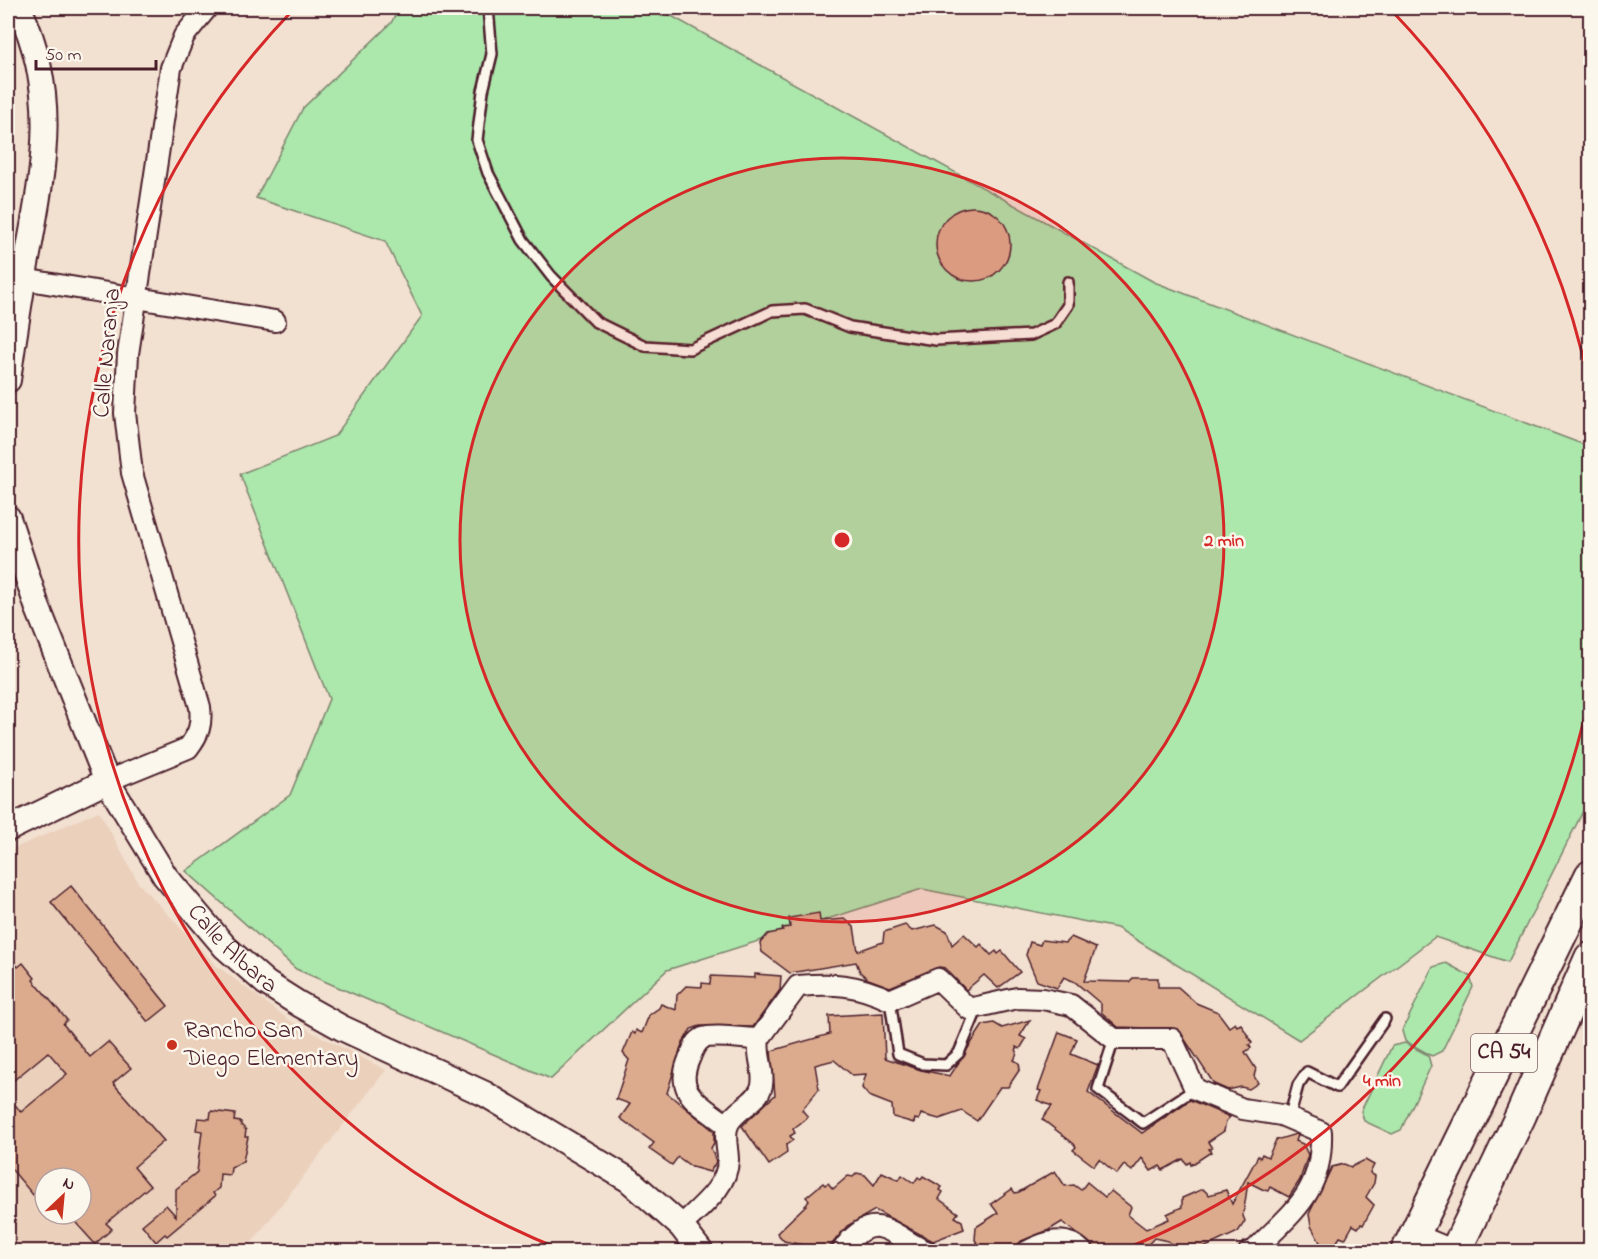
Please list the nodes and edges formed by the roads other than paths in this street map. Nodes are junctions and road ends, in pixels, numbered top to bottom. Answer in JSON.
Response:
{"nodes":[{"id":1,"x":19,"y":8,"type":"edge"},
{"id":2,"x":207,"y":8,"type":"edge"},
{"id":3,"x":488,"y":8,"type":"edge"},
{"id":4,"x":24,"y":279,"type":"junction"},
{"id":5,"x":1068,"y":282,"type":"dead end"},
{"id":6,"x":137,"y":298,"type":"junction"},
{"id":7,"x":275,"y":321,"type":"dead end"},
{"id":8,"x":8,"y":381,"type":"edge"},
{"id":9,"x":8,"y":518,"type":"edge"},
{"id":10,"x":107,"y":781,"type":"junction"},
{"id":11,"x":8,"y":829,"type":"edge"},
{"id":12,"x":1590,"y":876,"type":"edge"},
{"id":13,"x":1590,"y":938,"type":"edge"},
{"id":14,"x":1553,"y":952,"type":"junction"},
{"id":15,"x":1590,"y":958,"type":"edge"},
{"id":16,"x":890,"y":1000,"type":"junction"},
{"id":17,"x":978,"y":1006,"type":"junction"},
{"id":18,"x":1385,"y":1019,"type":"dead end"},
{"id":19,"x":1114,"y":1039,"type":"junction"},
{"id":20,"x":759,"y":1040,"type":"junction"},
{"id":21,"x":1195,"y":1089,"type":"junction"},
{"id":22,"x":1285,"y":1117,"type":"junction"},
{"id":23,"x":728,"y":1125,"type":"junction"},
{"id":24,"x":681,"y":1226,"type":"junction"},
{"id":25,"x":1410,"y":1243,"type":"edge"},
{"id":26,"x":701,"y":1251,"type":"edge"},
{"id":27,"x":842,"y":1251,"type":"edge"},
{"id":28,"x":923,"y":1251,"type":"edge"},
{"id":29,"x":1026,"y":1251,"type":"edge"},
{"id":30,"x":1083,"y":1251,"type":"edge"},
{"id":31,"x":1253,"y":1251,"type":"edge"},
{"id":32,"x":1455,"y":1251,"type":"edge"}],
"edges":[{"from":1,"to":4,"type":"street"},
{"from":2,"to":6,"type":"street","name":"Calle Naranja"},
{"from":3,"to":5,"type":"lane"},
{"from":4,"to":6,"type":"street"},
{"from":4,"to":8,"type":"street"},
{"from":6,"to":7,"type":"street"},
{"from":6,"to":10,"type":"street","name":"Calle Naranja"},
{"from":9,"to":10,"type":"street","name":"Calle Albara"},
{"from":10,"to":11,"type":"street"},
{"from":10,"to":24,"type":"street","name":"Calle Albara"},
{"from":12,"to":14,"type":"main road","number":"CA 54"},
{"from":13,"to":14,"type":"main road"},
{"from":14,"to":25,"type":"main road","number":"CA 54"},
{"from":15,"to":32,"type":"main road","number":"CA 54"},
{"from":16,"to":17,"type":"street"},
{"from":16,"to":17,"type":"lane"},
{"from":16,"to":20,"type":"street"},
{"from":17,"to":19,"type":"street"},
{"from":18,"to":22,"type":"lane"},
{"from":19,"to":21,"type":"street"},
{"from":19,"to":21,"type":"lane"},
{"from":20,"to":23,"type":"street"},
{"from":20,"to":23,"type":"street"},
{"from":21,"to":22,"type":"street"},
{"from":22,"to":31,"type":"street"},
{"from":23,"to":24,"type":"street"},
{"from":24,"to":26,"type":"street","name":"Calle Albara"},
{"from":25,"to":32,"type":"street"},
{"from":27,"to":28,"type":"street"},
{"from":29,"to":30,"type":"street"}]}
